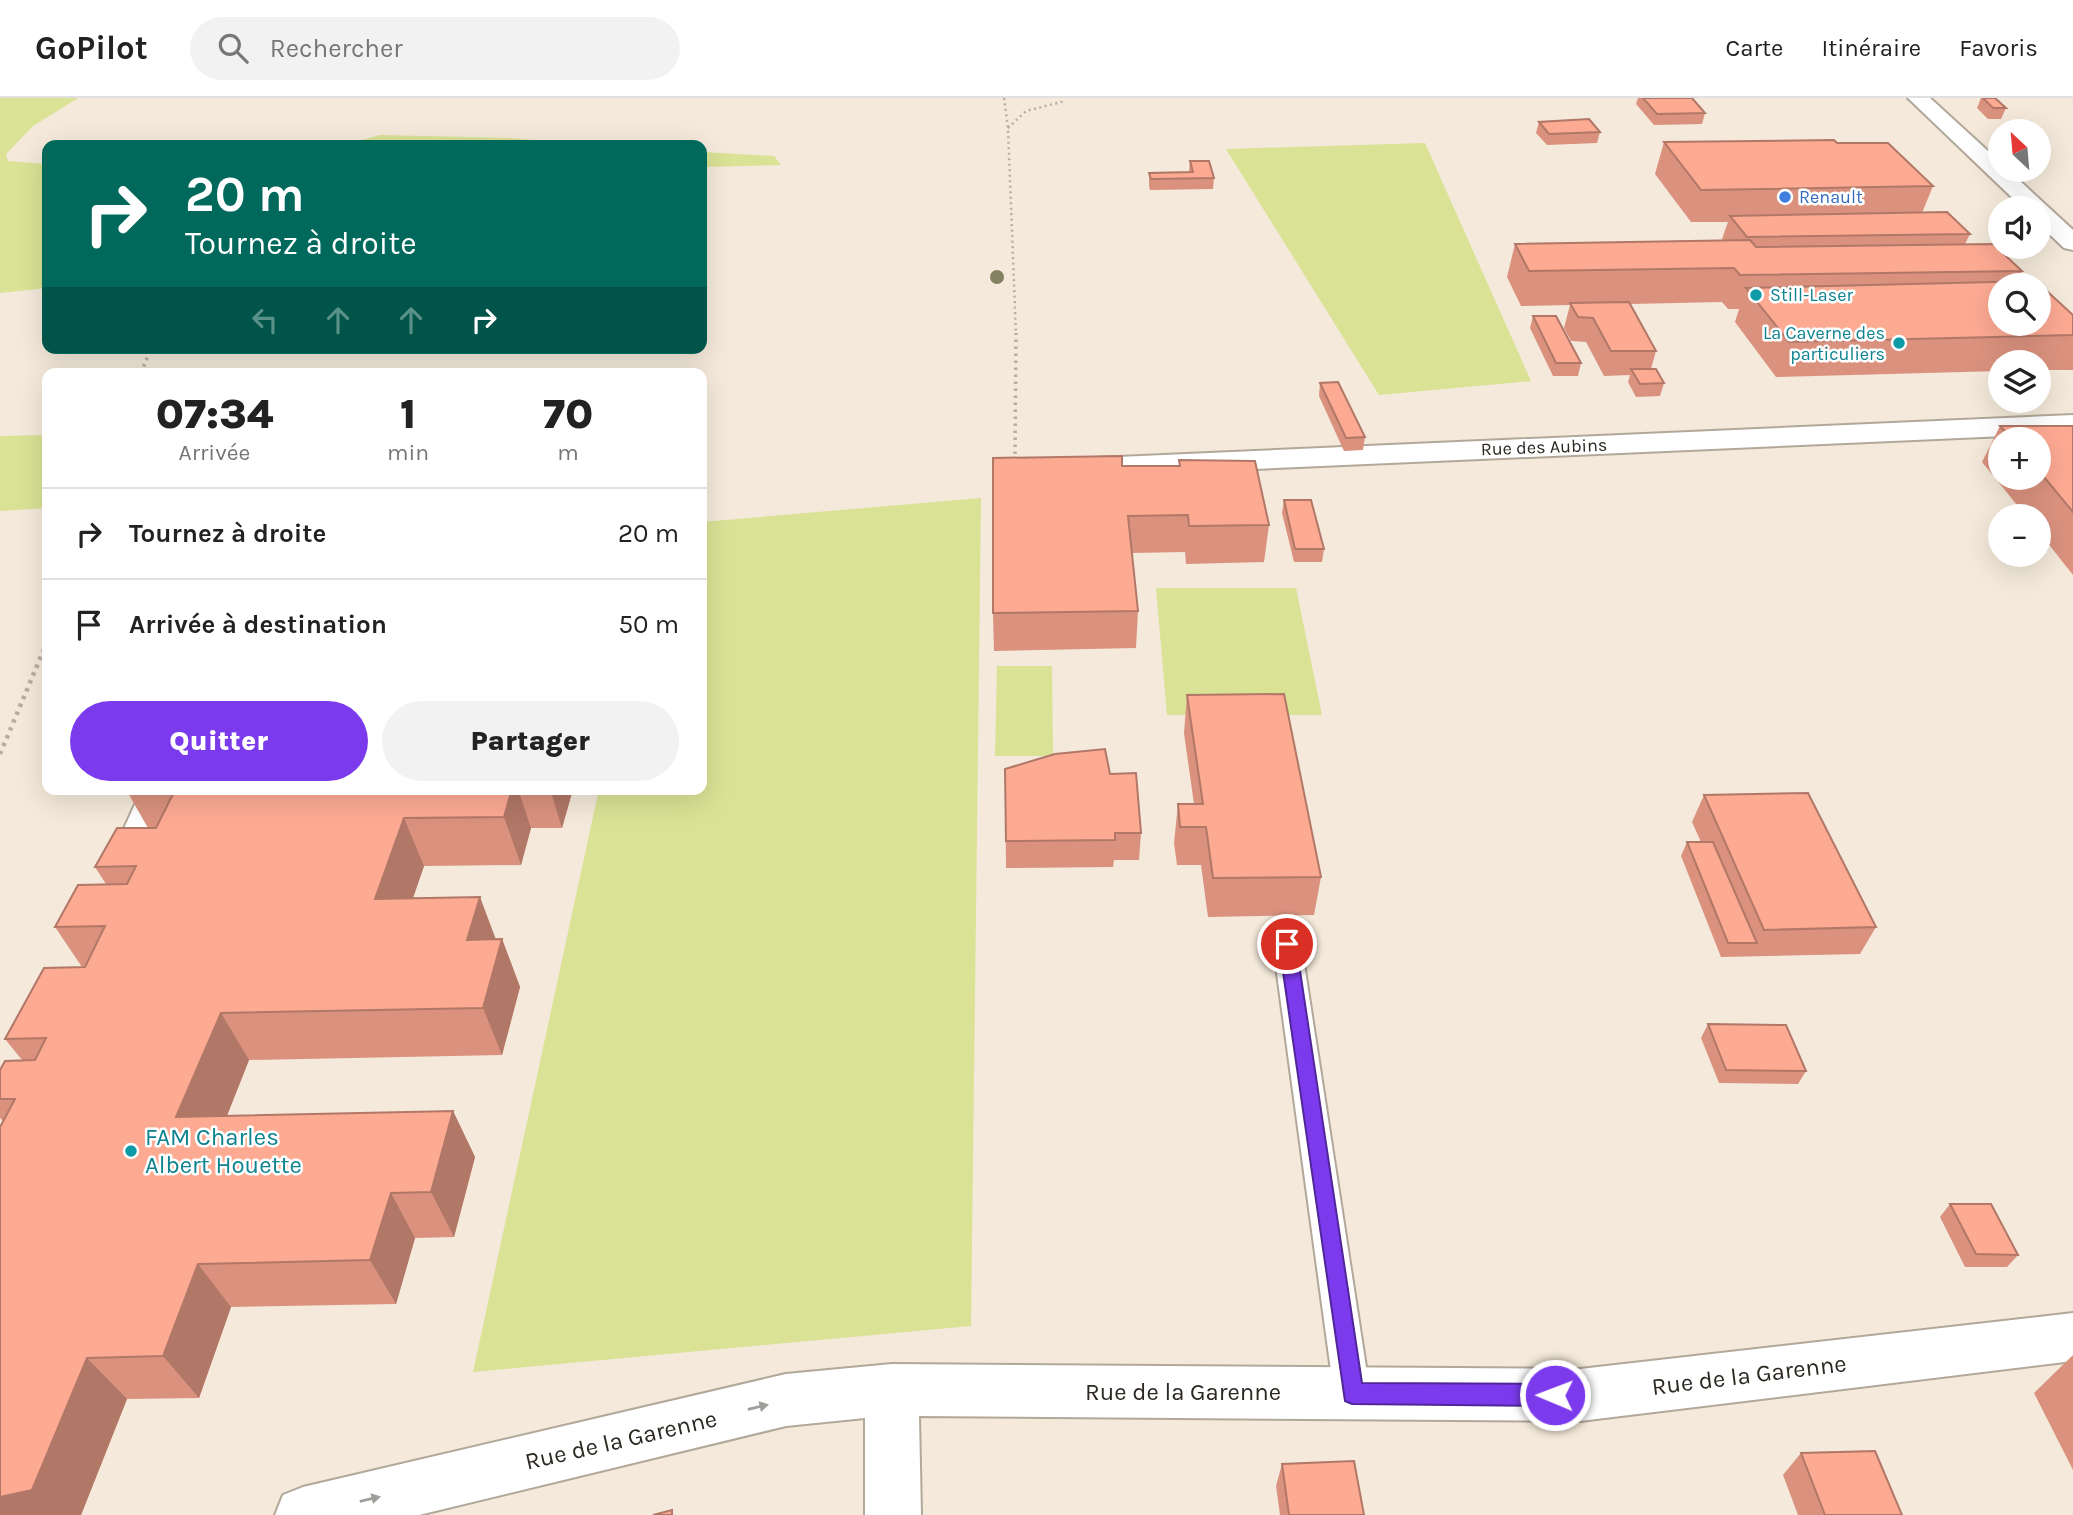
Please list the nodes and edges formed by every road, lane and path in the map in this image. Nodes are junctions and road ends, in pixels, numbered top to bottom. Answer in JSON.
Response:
{"nodes":[{"id":1,"x":1004,"y":98,"type":"edge"},
{"id":2,"x":1918,"y":98,"type":"edge"},
{"id":3,"x":1065,"y":101,"type":"dead end"},
{"id":4,"x":1008,"y":128,"type":"junction"},
{"id":5,"x":2022,"y":196,"type":"edge"},
{"id":6,"x":2051,"y":223,"type":"edge"},
{"id":7,"x":2073,"y":243,"type":"edge"},
{"id":8,"x":2073,"y":424,"type":"edge"},
{"id":9,"x":1015,"y":470,"type":"joint"},
{"id":10,"x":42,"y":654,"type":"edge"},
{"id":11,"x":0,"y":754,"type":"edge"},
{"id":12,"x":152,"y":795,"type":"edge"},
{"id":13,"x":111,"y":890,"type":"edge"},
{"id":14,"x":1287,"y":944,"type":"dead end"},
{"id":15,"x":2073,"y":1337,"type":"edge"},
{"id":16,"x":892,"y":1390,"type":"junction"},
{"id":17,"x":1352,"y":1394,"type":"junction"},
{"id":18,"x":303,"y":1515,"type":"edge"},
{"id":19,"x":893,"y":1515,"type":"edge"}],
"edges":[{"from":1,"to":4,"type":"path"},
{"from":2,"to":5,"type":"street"},
{"from":3,"to":4,"type":"path"},
{"from":4,"to":9,"type":"path"},
{"from":6,"to":7,"type":"street"},
{"from":8,"to":9,"type":"street","name":"Rue des Aubins"},
{"from":10,"to":11,"type":"path"},
{"from":12,"to":13,"type":"lane"},
{"from":14,"to":17,"type":"lane"},
{"from":15,"to":17,"type":"street","name":"Rue de la Garenne"},
{"from":16,"to":17,"type":"street","name":"Rue de la Garenne"},
{"from":18,"to":16,"type":"street","name":"Rue de la Garenne","one_way":true},
{"from":16,"to":19,"type":"street"}]}
